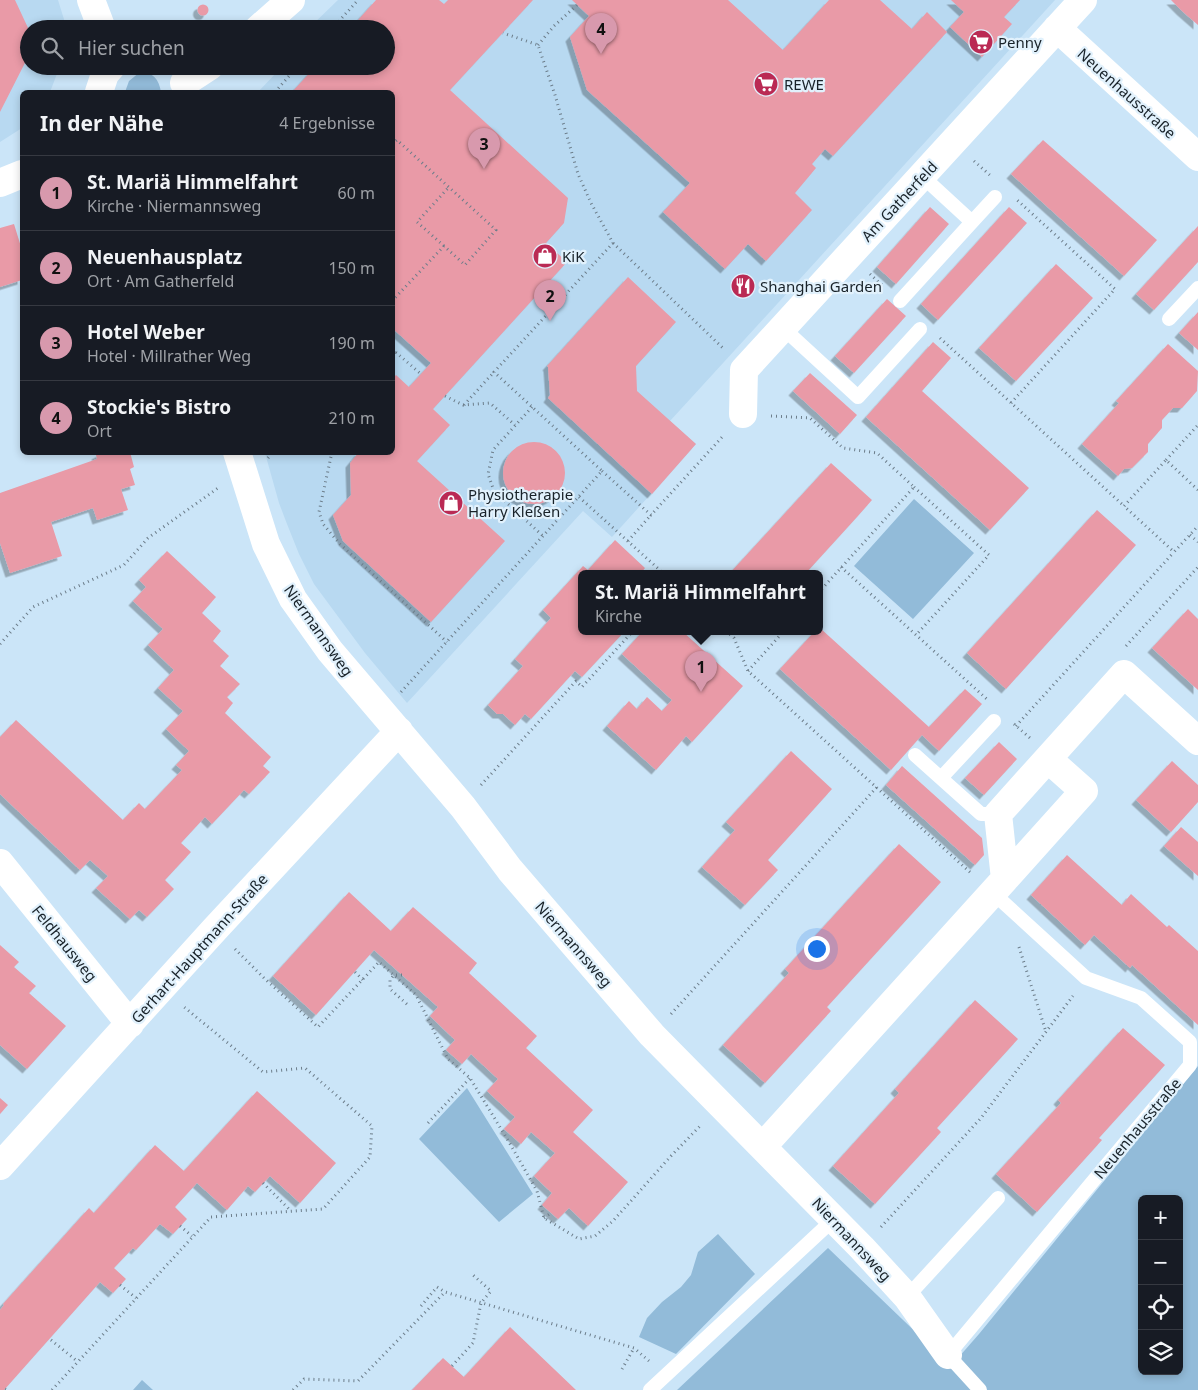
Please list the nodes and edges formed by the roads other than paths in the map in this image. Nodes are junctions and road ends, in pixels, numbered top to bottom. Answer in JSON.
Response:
{"nodes":[{"id":1,"x":92,"y":0,"type":"edge"},
{"id":2,"x":291,"y":0,"type":"edge"},
{"id":3,"x":1083,"y":0,"type":"edge"},
{"id":4,"x":99,"y":20,"type":"edge"},
{"id":5,"x":268,"y":20,"type":"edge"},
{"id":6,"x":1057,"y":28,"type":"junction"},
{"id":7,"x":105,"y":75,"type":"edge"},
{"id":8,"x":193,"y":75,"type":"edge"},
{"id":9,"x":182,"y":81,"type":"edge"},
{"id":10,"x":100,"y":90,"type":"edge"},
{"id":11,"x":1198,"y":157,"type":"edge"},
{"id":12,"x":20,"y":175,"type":"edge"},
{"id":13,"x":922,"y":176,"type":"junction"},
{"id":14,"x":0,"y":183,"type":"edge"},
{"id":15,"x":995,"y":197,"type":"dead end"},
{"id":16,"x":972,"y":222,"type":"junction"},
{"id":17,"x":1198,"y":288,"type":"edge"},
{"id":18,"x":900,"y":301,"type":"road end"},
{"id":19,"x":1169,"y":319,"type":"dead end"},
{"id":20,"x":783,"y":328,"type":"junction"},
{"id":21,"x":920,"y":330,"type":"dead end"},
{"id":22,"x":743,"y":414,"type":"road end"},
{"id":23,"x":240,"y":462,"type":"edge"},
{"id":24,"x":994,"y":721,"type":"dead end"},
{"id":25,"x":391,"y":722,"type":"junction"},
{"id":26,"x":1198,"y":741,"type":"edge"},
{"id":27,"x":915,"y":754,"type":"dead end"},
{"id":28,"x":1049,"y":758,"type":"junction"},
{"id":29,"x":941,"y":778,"type":"junction"},
{"id":30,"x":998,"y":814,"type":"junction"},
{"id":31,"x":0,"y":863,"type":"edge"},
{"id":32,"x":1001,"y":892,"type":"junction"},
{"id":33,"x":130,"y":1024,"type":"junction"},
{"id":34,"x":762,"y":1146,"type":"junction"},
{"id":35,"x":2,"y":1161,"type":"edge"},
{"id":36,"x":998,"y":1198,"type":"dead end"},
{"id":37,"x":834,"y":1219,"type":"junction"},
{"id":38,"x":907,"y":1297,"type":"junction"},
{"id":39,"x":948,"y":1355,"type":"junction"},
{"id":40,"x":650,"y":1390,"type":"edge"},
{"id":41,"x":980,"y":1390,"type":"edge"}],
"edges":[{"from":1,"to":4,"type":"street"},
{"from":2,"to":5,"type":"street"},
{"from":3,"to":6,"type":"street","name":"Am Gatherfeld"},
{"from":6,"to":11,"type":"street","name":"Neuenhausstraße"},
{"from":6,"to":13,"type":"street","name":"Am Gatherfeld"},
{"from":7,"to":10,"type":"street"},
{"from":8,"to":9,"type":"street"},
{"from":12,"to":14,"type":"street"},
{"from":13,"to":16,"type":"lane"},
{"from":13,"to":20,"type":"street","name":"Am Gatherfeld"},
{"from":15,"to":16,"type":"lane"},
{"from":16,"to":18,"type":"lane"},
{"from":17,"to":19,"type":"lane"},
{"from":20,"to":21,"type":"lane"},
{"from":20,"to":22,"type":"street","name":"Am Gatherfeld"},
{"from":23,"to":25,"type":"street","name":"Niermannsweg"},
{"from":24,"to":29,"type":"lane"},
{"from":25,"to":33,"type":"street","name":"Gerhart-Hauptmann-Straße"},
{"from":25,"to":34,"type":"street","name":"Niermannsweg"},
{"from":26,"to":28,"type":"street"},
{"from":27,"to":29,"type":"lane"},
{"from":28,"to":30,"type":"street"},
{"from":28,"to":32,"type":"street"},
{"from":29,"to":30,"type":"lane"},
{"from":30,"to":32,"type":"street"},
{"from":31,"to":33,"type":"street","name":"Feldhausweg"},
{"from":32,"to":34,"type":"street"},
{"from":32,"to":39,"type":"lane","name":"Neuenhausstraße"},
{"from":33,"to":35,"type":"street","name":"Gerhart-Hauptmann-Straße"},
{"from":34,"to":37,"type":"street","name":"Niermannsweg"},
{"from":36,"to":38,"type":"lane"},
{"from":37,"to":38,"type":"street","name":"Niermannsweg"},
{"from":37,"to":40,"type":"lane"},
{"from":38,"to":39,"type":"street","name":"Niermannsweg"},
{"from":39,"to":41,"type":"lane","name":"Niermannsweg"}]}
